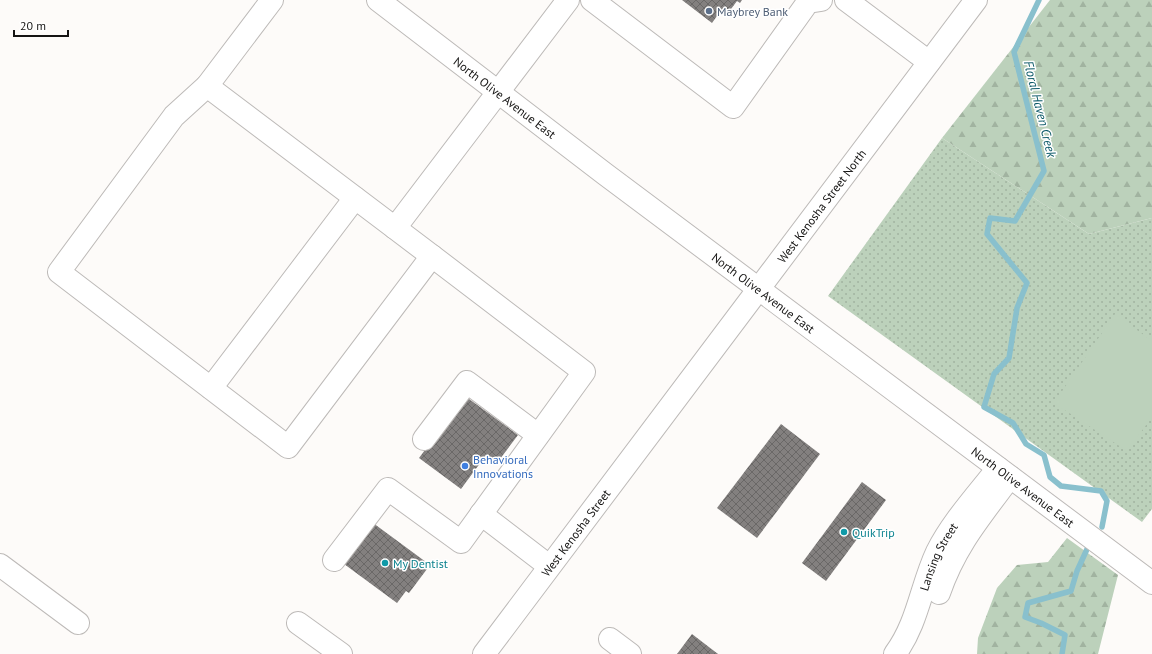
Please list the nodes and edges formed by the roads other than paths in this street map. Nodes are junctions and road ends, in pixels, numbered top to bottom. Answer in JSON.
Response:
{"nodes":[{"id":1,"x":272,"y":0,"type":"edge"},
{"id":2,"x":378,"y":0,"type":"edge"},
{"id":3,"x":568,"y":0,"type":"edge"},
{"id":4,"x":592,"y":0,"type":"edge"},
{"id":5,"x":821,"y":0,"type":"edge"},
{"id":6,"x":846,"y":0,"type":"edge"},
{"id":7,"x":976,"y":0,"type":"edge"},
{"id":8,"x":929,"y":62,"type":"junction"},
{"id":9,"x":207,"y":86,"type":"junction"},
{"id":10,"x":498,"y":92,"type":"junction"},
{"id":11,"x":355,"y":198,"type":"junction"},
{"id":12,"x":395,"y":228,"type":"junction"},
{"id":13,"x":432,"y":256,"type":"junction"},
{"id":14,"x":758,"y":289,"type":"junction"},
{"id":15,"x":211,"y":388,"type":"junction"},
{"id":16,"x":666,"y":411,"type":"joint"},
{"id":17,"x":538,"y":434,"type":"junction"},
{"id":18,"x":424,"y":439,"type":"dead end"},
{"id":19,"x":1004,"y":472,"type":"junction"},
{"id":20,"x":480,"y":514,"type":"junction"},
{"id":21,"x":334,"y":560,"type":"dead end"},
{"id":22,"x":0,"y":565,"type":"edge"},
{"id":23,"x":549,"y":566,"type":"junction"},
{"id":24,"x":1152,"y":583,"type":"edge"},
{"id":25,"x":78,"y":623,"type":"dead end"},
{"id":26,"x":298,"y":623,"type":"dead end"},
{"id":27,"x":610,"y":639,"type":"dead end"},
{"id":28,"x":342,"y":654,"type":"edge"},
{"id":29,"x":484,"y":654,"type":"edge"},
{"id":30,"x":630,"y":654,"type":"edge"},
{"id":31,"x":895,"y":654,"type":"edge"},
{"id":32,"x":912,"y":654,"type":"edge"}],
"edges":[{"from":1,"to":9,"type":"street"},
{"from":2,"to":10,"type":"street","name":"North Olive Avenue East"},
{"from":3,"to":10,"type":"street"},
{"from":4,"to":5,"type":"street"},
{"from":6,"to":8,"type":"street"},
{"from":7,"to":8,"type":"street","name":"West Kenosha Street North"},
{"from":8,"to":14,"type":"street","name":"West Kenosha Street North"},
{"from":9,"to":11,"type":"street"},
{"from":9,"to":15,"type":"street"},
{"from":10,"to":12,"type":"street"},
{"from":10,"to":14,"type":"street","name":"North Olive Avenue East"},
{"from":11,"to":12,"type":"street"},
{"from":11,"to":15,"type":"street"},
{"from":12,"to":13,"type":"street"},
{"from":13,"to":15,"type":"street"},
{"from":13,"to":17,"type":"street"},
{"from":14,"to":16,"type":"street","name":"West Kenosha Street North"},
{"from":14,"to":19,"type":"street","name":"North Olive Avenue East"},
{"from":16,"to":23,"type":"street","name":"West Kenosha Street"},
{"from":17,"to":18,"type":"street"},
{"from":17,"to":20,"type":"street"},
{"from":19,"to":24,"type":"street","name":"North Olive Avenue East"},
{"from":19,"to":31,"type":"street","name":"Lansing Street"},
{"from":19,"to":32,"type":"street","name":"Lansing Street"},
{"from":20,"to":21,"type":"street"},
{"from":20,"to":23,"type":"street"},
{"from":22,"to":25,"type":"street"},
{"from":23,"to":29,"type":"street","name":"West Kenosha Street"},
{"from":26,"to":28,"type":"street"},
{"from":27,"to":30,"type":"street"}]}
